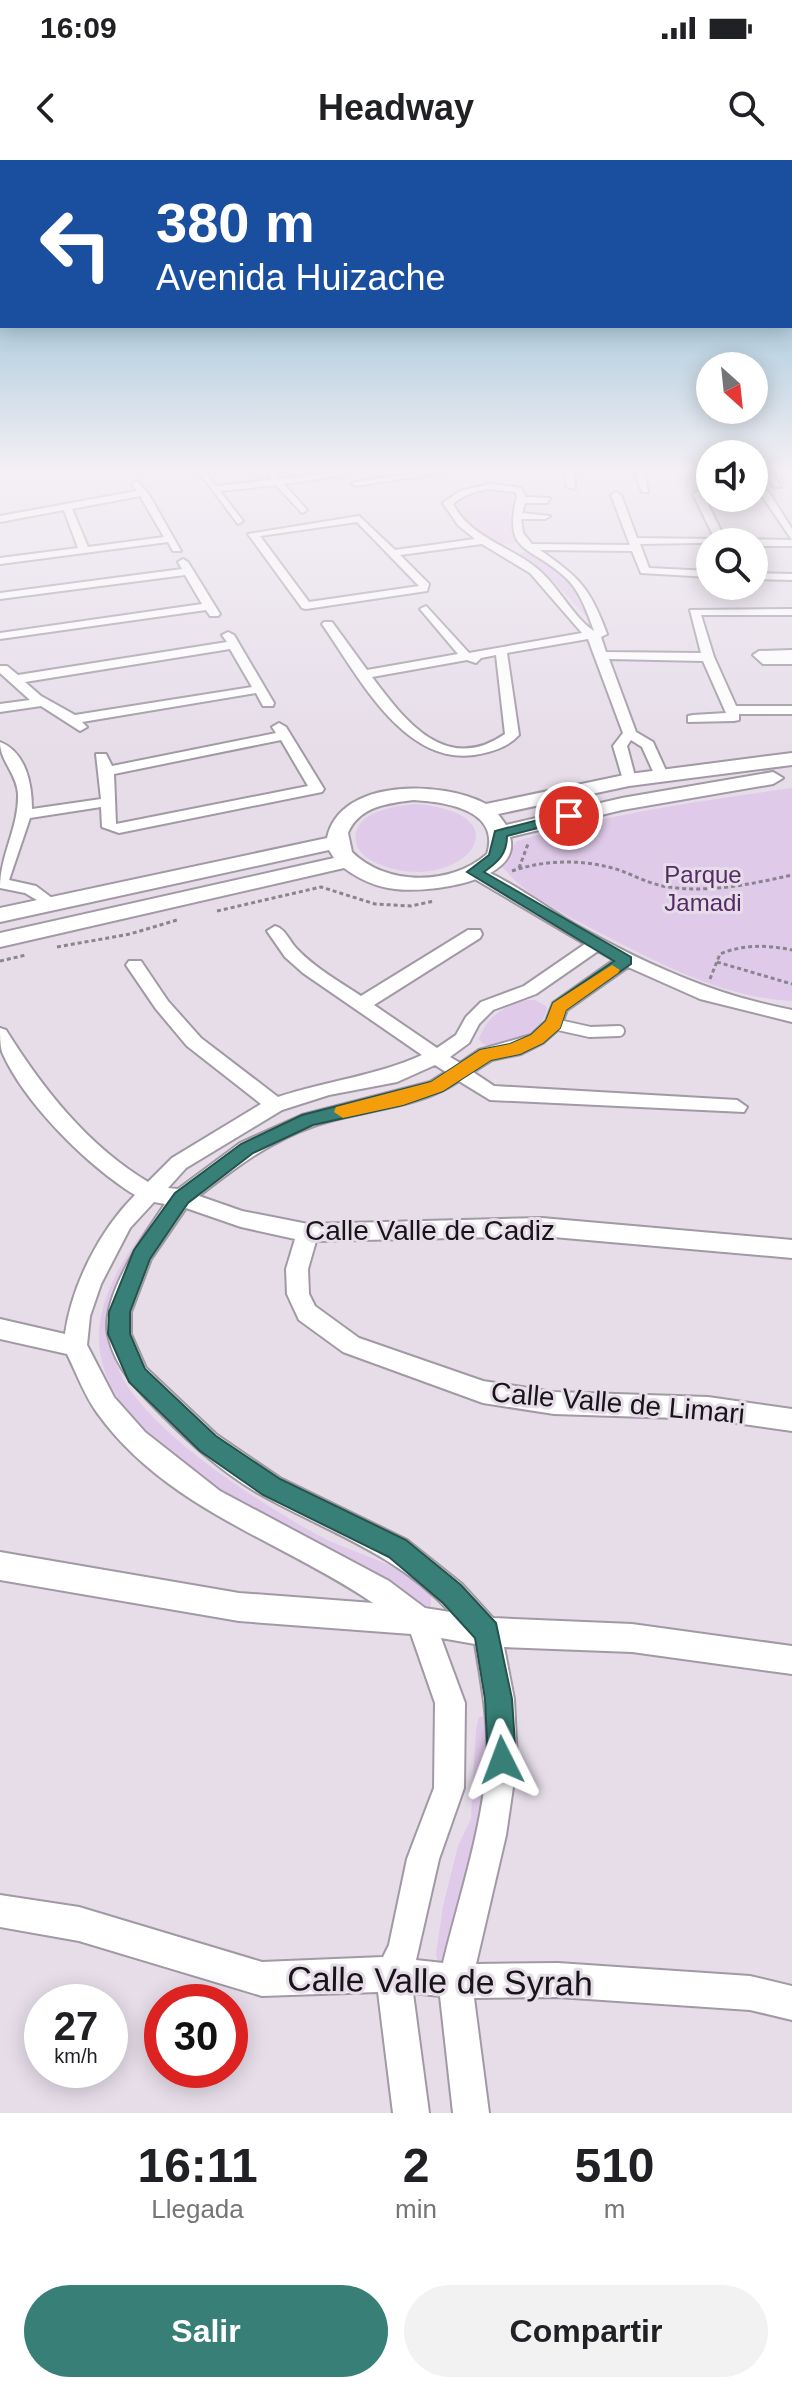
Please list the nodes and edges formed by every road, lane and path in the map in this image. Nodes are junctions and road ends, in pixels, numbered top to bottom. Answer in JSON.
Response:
{"nodes":[{"id":1,"x":274,"y":563,"type":"edge"},
{"id":2,"x":404,"y":563,"type":"edge"},
{"id":3,"x":523,"y":563,"type":"edge"},
{"id":4,"x":552,"y":563,"type":"edge"},
{"id":5,"x":642,"y":563,"type":"edge"},
{"id":6,"x":696,"y":573,"type":"edge"},
{"id":7,"x":768,"y":576,"type":"edge"},
{"id":8,"x":792,"y":577,"type":"edge"},
{"id":9,"x":0,"y":596,"type":"edge"},
{"id":10,"x":426,"y":609,"type":"dead end"},
{"id":11,"x":792,"y":612,"type":"edge"},
{"id":12,"x":328,"y":624,"type":"dead end"},
{"id":13,"x":0,"y":636,"type":"edge"},
{"id":14,"x":594,"y":636,"type":"junction"},
{"id":15,"x":501,"y":650,"type":"junction"},
{"id":16,"x":792,"y":654,"type":"edge"},
{"id":17,"x":601,"y":655,"type":"junction"},
{"id":18,"x":466,"y":656,"type":"junction"},
{"id":19,"x":708,"y":657,"type":"junction"},
{"id":20,"x":792,"y":660,"type":"edge"},
{"id":21,"x":502,"y":667,"type":"junction"},
{"id":22,"x":3,"y":669,"type":"dead end"},
{"id":23,"x":366,"y":674,"type":"junction"},
{"id":24,"x":17,"y":679,"type":"junction"},
{"id":25,"x":260,"y":689,"type":"junction"},
{"id":26,"x":38,"y":699,"type":"junction"},
{"id":27,"x":0,"y":702,"type":"edge"},
{"id":28,"x":268,"y":703,"type":"dead end"},
{"id":29,"x":0,"y":708,"type":"edge"},
{"id":30,"x":731,"y":710,"type":"junction"},
{"id":31,"x":792,"y":710,"type":"edge"},
{"id":32,"x":693,"y":719,"type":"dead end"},
{"id":33,"x":630,"y":734,"type":"junction"},
{"id":34,"x":0,"y":746,"type":"edge"},
{"id":35,"x":792,"y":759,"type":"edge"},
{"id":36,"x":658,"y":768,"type":"junction"},
{"id":37,"x":705,"y":768,"type":"junction"},
{"id":38,"x":627,"y":772,"type":"junction"},
{"id":39,"x":792,"y":776,"type":"edge"},
{"id":40,"x":721,"y":787,"type":"junction"},
{"id":41,"x":108,"y":798,"type":"junction"},
{"id":42,"x":482,"y":811,"type":"junction"},
{"id":43,"x":24,"y":812,"type":"junction"},
{"id":44,"x":500,"y":833,"type":"junction"},
{"id":45,"x":342,"y":852,"type":"junction"},
{"id":46,"x":792,"y":875,"type":"edge"},
{"id":47,"x":482,"y":876,"type":"junction"},
{"id":48,"x":0,"y":883,"type":"edge"},
{"id":49,"x":321,"y":887,"type":"dead end"},
{"id":50,"x":52,"y":904,"type":"junction"},
{"id":51,"x":216,"y":911,"type":"dead end"},
{"id":52,"x":0,"y":915,"type":"edge"},
{"id":53,"x":190,"y":917,"type":"dead end"},
{"id":54,"x":275,"y":931,"type":"dead end"},
{"id":55,"x":474,"y":934,"type":"dead end"},
{"id":56,"x":0,"y":940,"type":"edge"},
{"id":57,"x":597,"y":944,"type":"junction"},
{"id":58,"x":51,"y":948,"type":"dead end"},
{"id":59,"x":792,"y":950,"type":"edge"},
{"id":60,"x":27,"y":954,"type":"dead end"},
{"id":61,"x":0,"y":961,"type":"edge"},
{"id":62,"x":625,"y":961,"type":"junction"},
{"id":63,"x":717,"y":962,"type":"junction"},
{"id":64,"x":135,"y":965,"type":"dead end"},
{"id":65,"x":792,"y":984,"type":"edge"},
{"id":66,"x":530,"y":990,"type":"junction"},
{"id":67,"x":695,"y":992,"type":"junction"},
{"id":68,"x":362,"y":1004,"type":"junction"},
{"id":69,"x":556,"y":1016,"type":"junction"},
{"id":70,"x":792,"y":1016,"type":"edge"},
{"id":71,"x":619,"y":1031,"type":"dead end"},
{"id":72,"x":0,"y":1034,"type":"edge"},
{"id":73,"x":463,"y":1039,"type":"junction"},
{"id":74,"x":486,"y":1055,"type":"junction"},
{"id":75,"x":438,"y":1056,"type":"junction"},
{"id":76,"x":459,"y":1072,"type":"junction"},
{"id":77,"x":275,"y":1105,"type":"junction"},
{"id":78,"x":737,"y":1107,"type":"dead end"},
{"id":79,"x":149,"y":1193,"type":"junction"},
{"id":80,"x":181,"y":1198,"type":"junction"},
{"id":81,"x":308,"y":1233,"type":"junction"},
{"id":82,"x":792,"y":1249,"type":"edge"},
{"id":83,"x":0,"y":1329,"type":"edge"},
{"id":84,"x":75,"y":1346,"type":"junction"},
{"id":85,"x":792,"y":1420,"type":"edge"},
{"id":86,"x":0,"y":1566,"type":"edge"},
{"id":87,"x":420,"y":1621,"type":"junction"},
{"id":88,"x":487,"y":1632,"type":"junction"},
{"id":89,"x":792,"y":1660,"type":"edge"},
{"id":90,"x":0,"y":1911,"type":"edge"},
{"id":91,"x":393,"y":1974,"type":"junction"},
{"id":92,"x":455,"y":1981,"type":"junction"},
{"id":93,"x":792,"y":2003,"type":"edge"},
{"id":94,"x":411,"y":2113,"type":"edge"},
{"id":95,"x":471,"y":2113,"type":"edge"}],
"edges":[{"from":1,"to":2,"type":"street"},
{"from":3,"to":14,"type":"street"},
{"from":4,"to":14,"type":"street"},
{"from":5,"to":6,"type":"street"},
{"from":7,"to":8,"type":"street"},
{"from":9,"to":13,"type":"street"},
{"from":10,"to":18,"type":"street"},
{"from":11,"to":19,"type":"street"},
{"from":12,"to":23,"type":"street"},
{"from":14,"to":15,"type":"street"},
{"from":14,"to":17,"type":"street"},
{"from":15,"to":18,"type":"street"},
{"from":15,"to":21,"type":"street"},
{"from":16,"to":20,"type":"street"},
{"from":17,"to":19,"type":"street"},
{"from":17,"to":33,"type":"street"},
{"from":18,"to":21,"type":"street"},
{"from":18,"to":23,"type":"street"},
{"from":19,"to":30,"type":"street"},
{"from":21,"to":23,"type":"street"},
{"from":22,"to":24,"type":"street"},
{"from":24,"to":25,"type":"street"},
{"from":24,"to":26,"type":"street"},
{"from":25,"to":26,"type":"street"},
{"from":25,"to":28,"type":"street"},
{"from":26,"to":27,"type":"street"},
{"from":26,"to":29,"type":"street"},
{"from":30,"to":31,"type":"street"},
{"from":30,"to":32,"type":"street"},
{"from":33,"to":36,"type":"street"},
{"from":33,"to":38,"type":"street"},
{"from":34,"to":43,"type":"street"},
{"from":35,"to":37,"type":"street"},
{"from":36,"to":37,"type":"street"},
{"from":36,"to":38,"type":"street"},
{"from":37,"to":40,"type":"street"},
{"from":38,"to":42,"type":"street"},
{"from":39,"to":40,"type":"street"},
{"from":40,"to":44,"type":"street"},
{"from":41,"to":41,"type":"street"},
{"from":41,"to":43,"type":"street"},
{"from":42,"to":44,"type":"street"},
{"from":42,"to":45,"type":"street"},
{"from":43,"to":48,"type":"street"},
{"from":44,"to":47,"type":"street"},
{"from":45,"to":47,"type":"street"},
{"from":45,"to":50,"type":"street"},
{"from":45,"to":56,"type":"street"},
{"from":46,"to":47,"type":"path"},
{"from":47,"to":57,"type":"street"},
{"from":48,"to":50,"type":"street"},
{"from":49,"to":51,"type":"path"},
{"from":50,"to":52,"type":"street"},
{"from":53,"to":58,"type":"path"},
{"from":54,"to":68,"type":"street"},
{"from":55,"to":68,"type":"street"},
{"from":57,"to":62,"type":"street"},
{"from":57,"to":66,"type":"street"},
{"from":59,"to":63,"type":"path"},
{"from":60,"to":61,"type":"path"},
{"from":62,"to":67,"type":"street"},
{"from":62,"to":69,"type":"street"},
{"from":63,"to":65,"type":"path"},
{"from":63,"to":67,"type":"path"},
{"from":64,"to":77,"type":"street"},
{"from":66,"to":69,"type":"street"},
{"from":66,"to":73,"type":"street"},
{"from":67,"to":70,"type":"street"},
{"from":68,"to":75,"type":"street"},
{"from":69,"to":71,"type":"lane"},
{"from":69,"to":74,"type":"street"},
{"from":72,"to":79,"type":"street","name":"Calle Valle de Cadiz"},
{"from":73,"to":74,"type":"street"},
{"from":73,"to":75,"type":"street"},
{"from":74,"to":76,"type":"street"},
{"from":75,"to":76,"type":"street"},
{"from":75,"to":77,"type":"street"},
{"from":76,"to":78,"type":"street"},
{"from":76,"to":80,"type":"street"},
{"from":77,"to":79,"type":"street"},
{"from":79,"to":80,"type":"street","name":"Calle Valle de Cadiz"},
{"from":79,"to":84,"type":"street"},
{"from":80,"to":81,"type":"street","name":"Calle Valle de Cadiz"},
{"from":80,"to":88,"type":"street"},
{"from":81,"to":82,"type":"street","name":"Calle Valle de Cadiz"},
{"from":81,"to":85,"type":"street","name":"Calle Valle de Limari"},
{"from":83,"to":84,"type":"street"},
{"from":84,"to":87,"type":"street"},
{"from":86,"to":87,"type":"street"},
{"from":87,"to":88,"type":"street"},
{"from":87,"to":91,"type":"street"},
{"from":88,"to":89,"type":"street"},
{"from":88,"to":92,"type":"street"},
{"from":90,"to":91,"type":"street","name":"Calle Valle de Syrah"},
{"from":91,"to":92,"type":"street","name":"Calle Valle de Syrah"},
{"from":91,"to":94,"type":"street"},
{"from":92,"to":93,"type":"street","name":"Calle Valle de Syrah"},
{"from":92,"to":95,"type":"street"}]}
